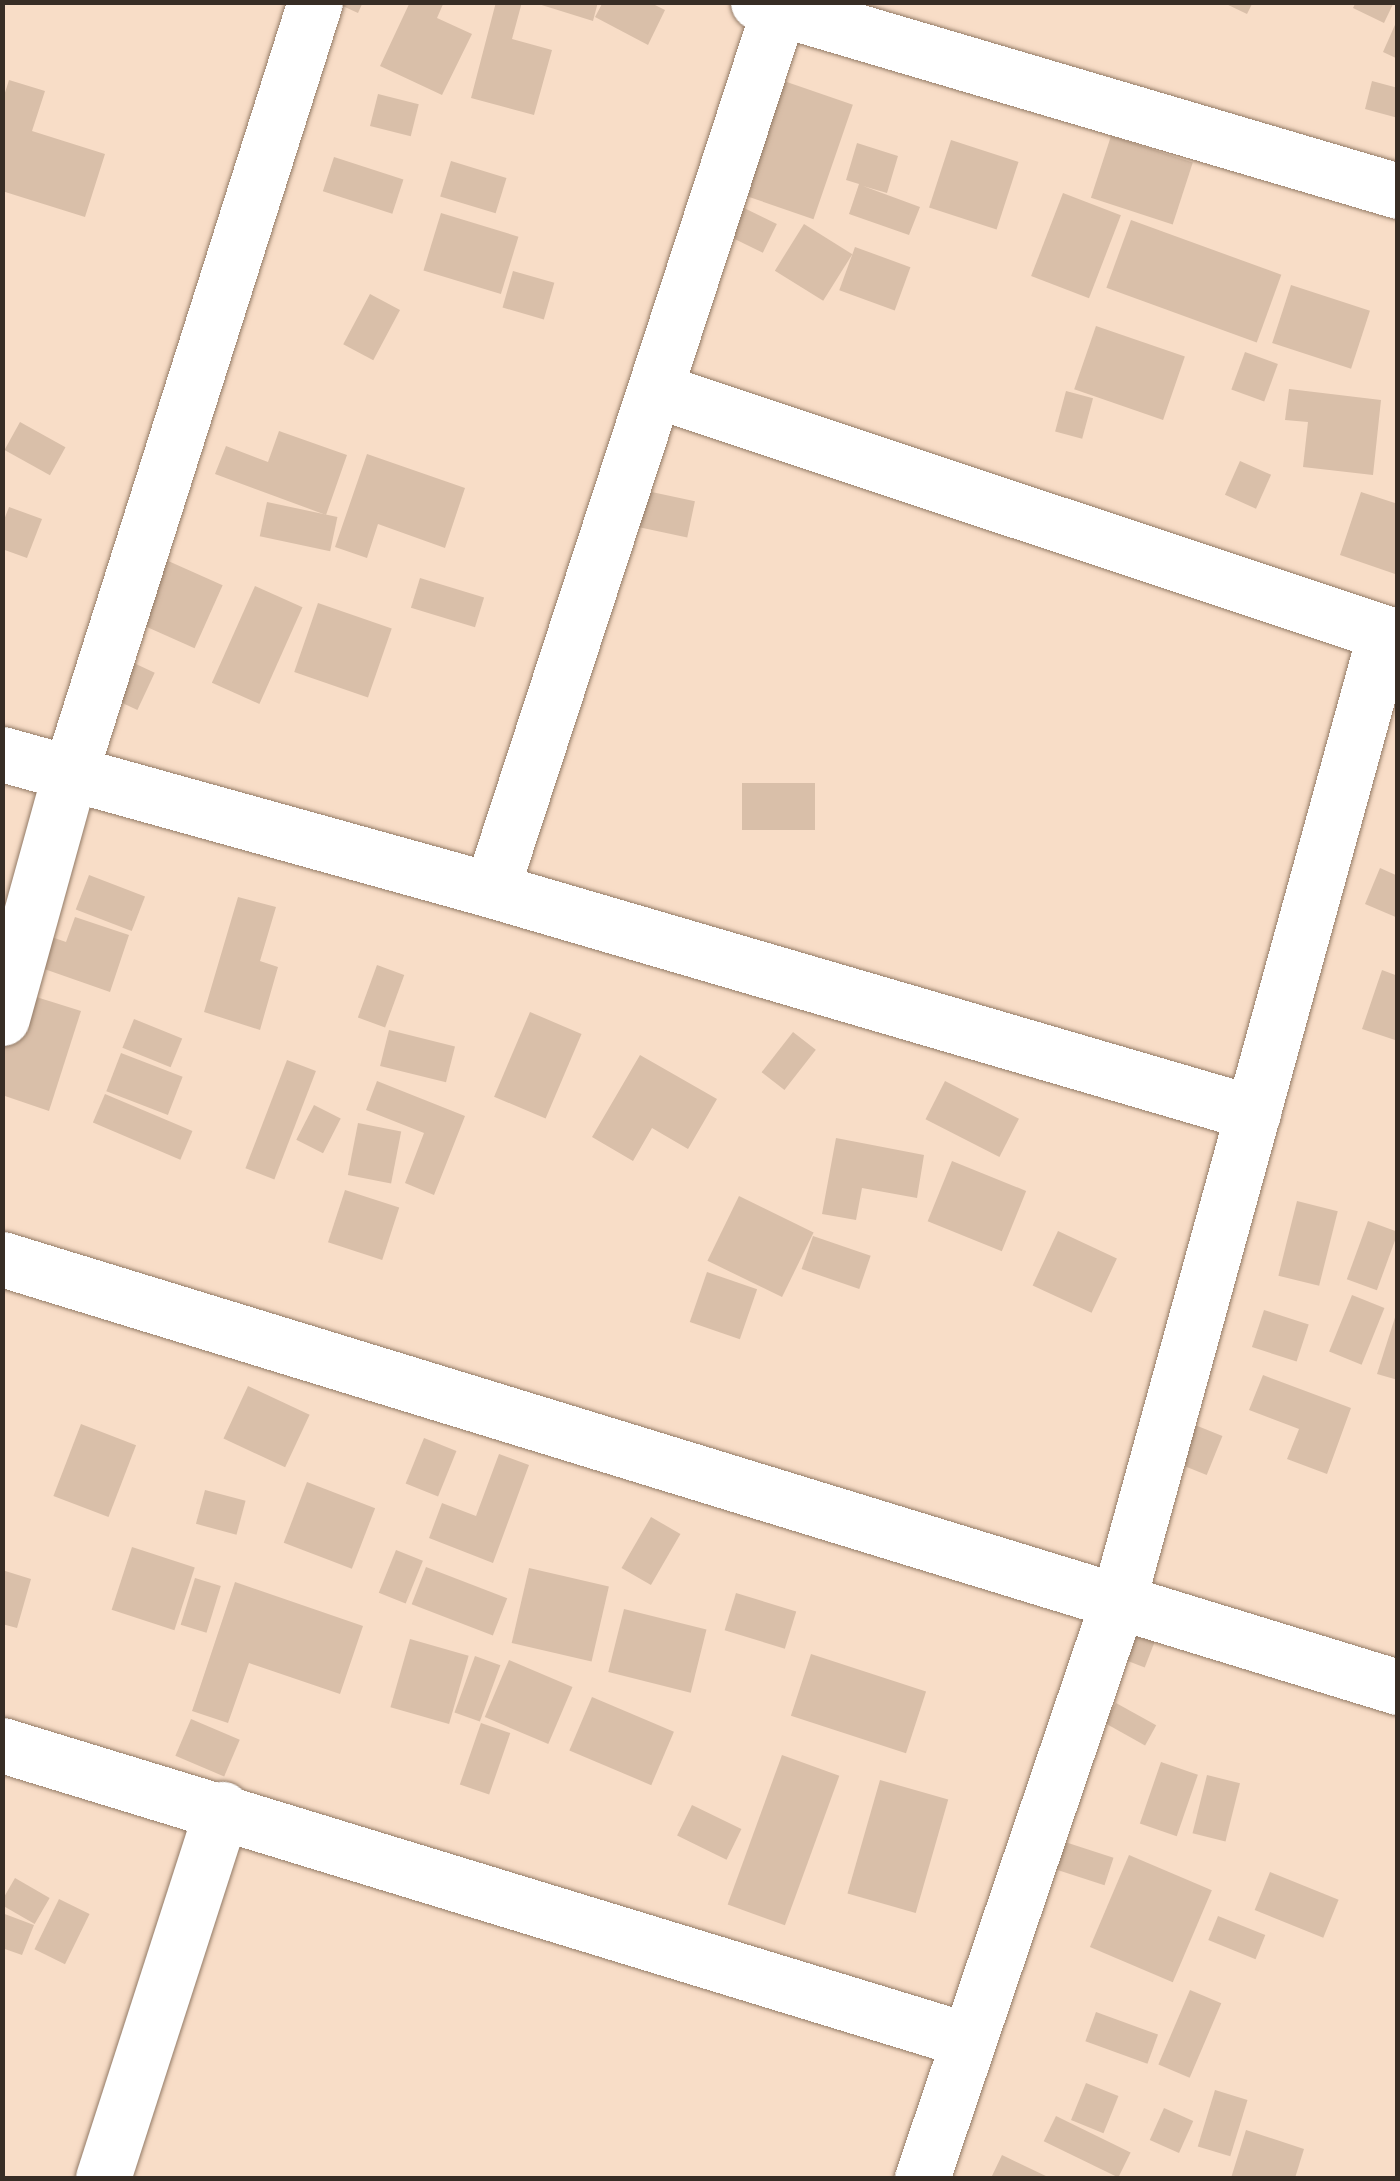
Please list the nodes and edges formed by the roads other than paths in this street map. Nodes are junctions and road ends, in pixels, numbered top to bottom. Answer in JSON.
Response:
{"nodes":[{"id":1,"x":315,"y":2,"type":"edge"},
{"id":2,"x":768,"y":6,"type":"edge"},
{"id":3,"x":1398,"y":191,"type":"edge"},
{"id":4,"x":654,"y":390,"type":"junction"},
{"id":5,"x":1392,"y":635,"type":"edge"},
{"id":6,"x":2,"y":754,"type":"edge"},
{"id":7,"x":69,"y":776,"type":"junction"},
{"id":8,"x":491,"y":890,"type":"junction"},
{"id":9,"x":2,"y":1018,"type":"edge"},
{"id":10,"x":1253,"y":1113,"type":"junction"},
{"id":11,"x":2,"y":1259,"type":"edge"},
{"id":12,"x":1118,"y":1601,"type":"junction"},
{"id":13,"x":1398,"y":1687,"type":"edge"},
{"id":14,"x":2,"y":1745,"type":"edge"},
{"id":15,"x":222,"y":1809,"type":"junction"},
{"id":16,"x":968,"y":2040,"type":"junction"},
{"id":17,"x":103,"y":2178,"type":"edge"},
{"id":18,"x":922,"y":2178,"type":"edge"}],
"edges":[{"from":1,"to":7,"type":"street"},
{"from":2,"to":3,"type":"street"},
{"from":2,"to":4,"type":"street"},
{"from":4,"to":5,"type":"street"},
{"from":4,"to":8,"type":"street"},
{"from":5,"to":10,"type":"street"},
{"from":6,"to":7,"type":"street"},
{"from":7,"to":8,"type":"street"},
{"from":7,"to":9,"type":"street"},
{"from":8,"to":10,"type":"street"},
{"from":10,"to":12,"type":"street"},
{"from":11,"to":12,"type":"street"},
{"from":12,"to":13,"type":"street"},
{"from":12,"to":16,"type":"street"},
{"from":14,"to":15,"type":"street"},
{"from":15,"to":16,"type":"street"},
{"from":15,"to":17,"type":"street"},
{"from":16,"to":18,"type":"street"}]}
